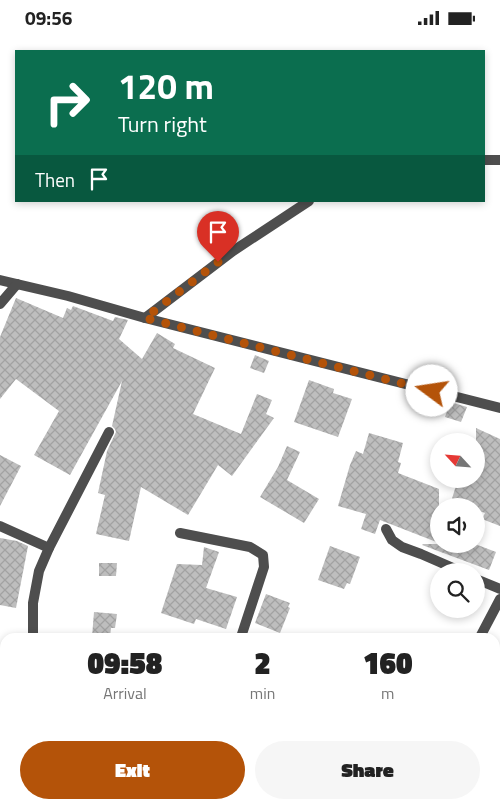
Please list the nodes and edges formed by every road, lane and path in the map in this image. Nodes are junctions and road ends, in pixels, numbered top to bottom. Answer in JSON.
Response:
{"nodes":[{"id":1,"x":485,"y":160,"type":"edge"},
{"id":2,"x":500,"y":161,"type":"edge"},
{"id":3,"x":307,"y":202,"type":"edge"},
{"id":4,"x":0,"y":280,"type":"edge"},
{"id":5,"x":17,"y":284,"type":"junction"},
{"id":6,"x":0,"y":304,"type":"edge"},
{"id":7,"x":145,"y":318,"type":"junction"},
{"id":8,"x":500,"y":408,"type":"edge"},
{"id":9,"x":109,"y":432,"type":"dead end"},
{"id":10,"x":0,"y":526,"type":"edge"},
{"id":11,"x":386,"y":529,"type":"dead end"},
{"id":12,"x":180,"y":533,"type":"dead end"},
{"id":13,"x":49,"y":548,"type":"junction"},
{"id":14,"x":442,"y":563,"type":"edge"},
{"id":15,"x":485,"y":583,"type":"edge"},
{"id":16,"x":500,"y":589,"type":"edge"},
{"id":17,"x":500,"y":599,"type":"edge"},
{"id":18,"x":33,"y":633,"type":"edge"},
{"id":19,"x":242,"y":633,"type":"edge"},
{"id":20,"x":482,"y":633,"type":"edge"}],
"edges":[{"from":1,"to":2,"type":"street"},
{"from":3,"to":7,"type":"street"},
{"from":4,"to":5,"type":"street"},
{"from":5,"to":6,"type":"street"},
{"from":5,"to":7,"type":"street"},
{"from":7,"to":8,"type":"street"},
{"from":9,"to":13,"type":"street"},
{"from":10,"to":13,"type":"street"},
{"from":11,"to":14,"type":"street"},
{"from":12,"to":19,"type":"street"},
{"from":13,"to":18,"type":"street"},
{"from":15,"to":16,"type":"street"},
{"from":17,"to":20,"type":"street"}]}
